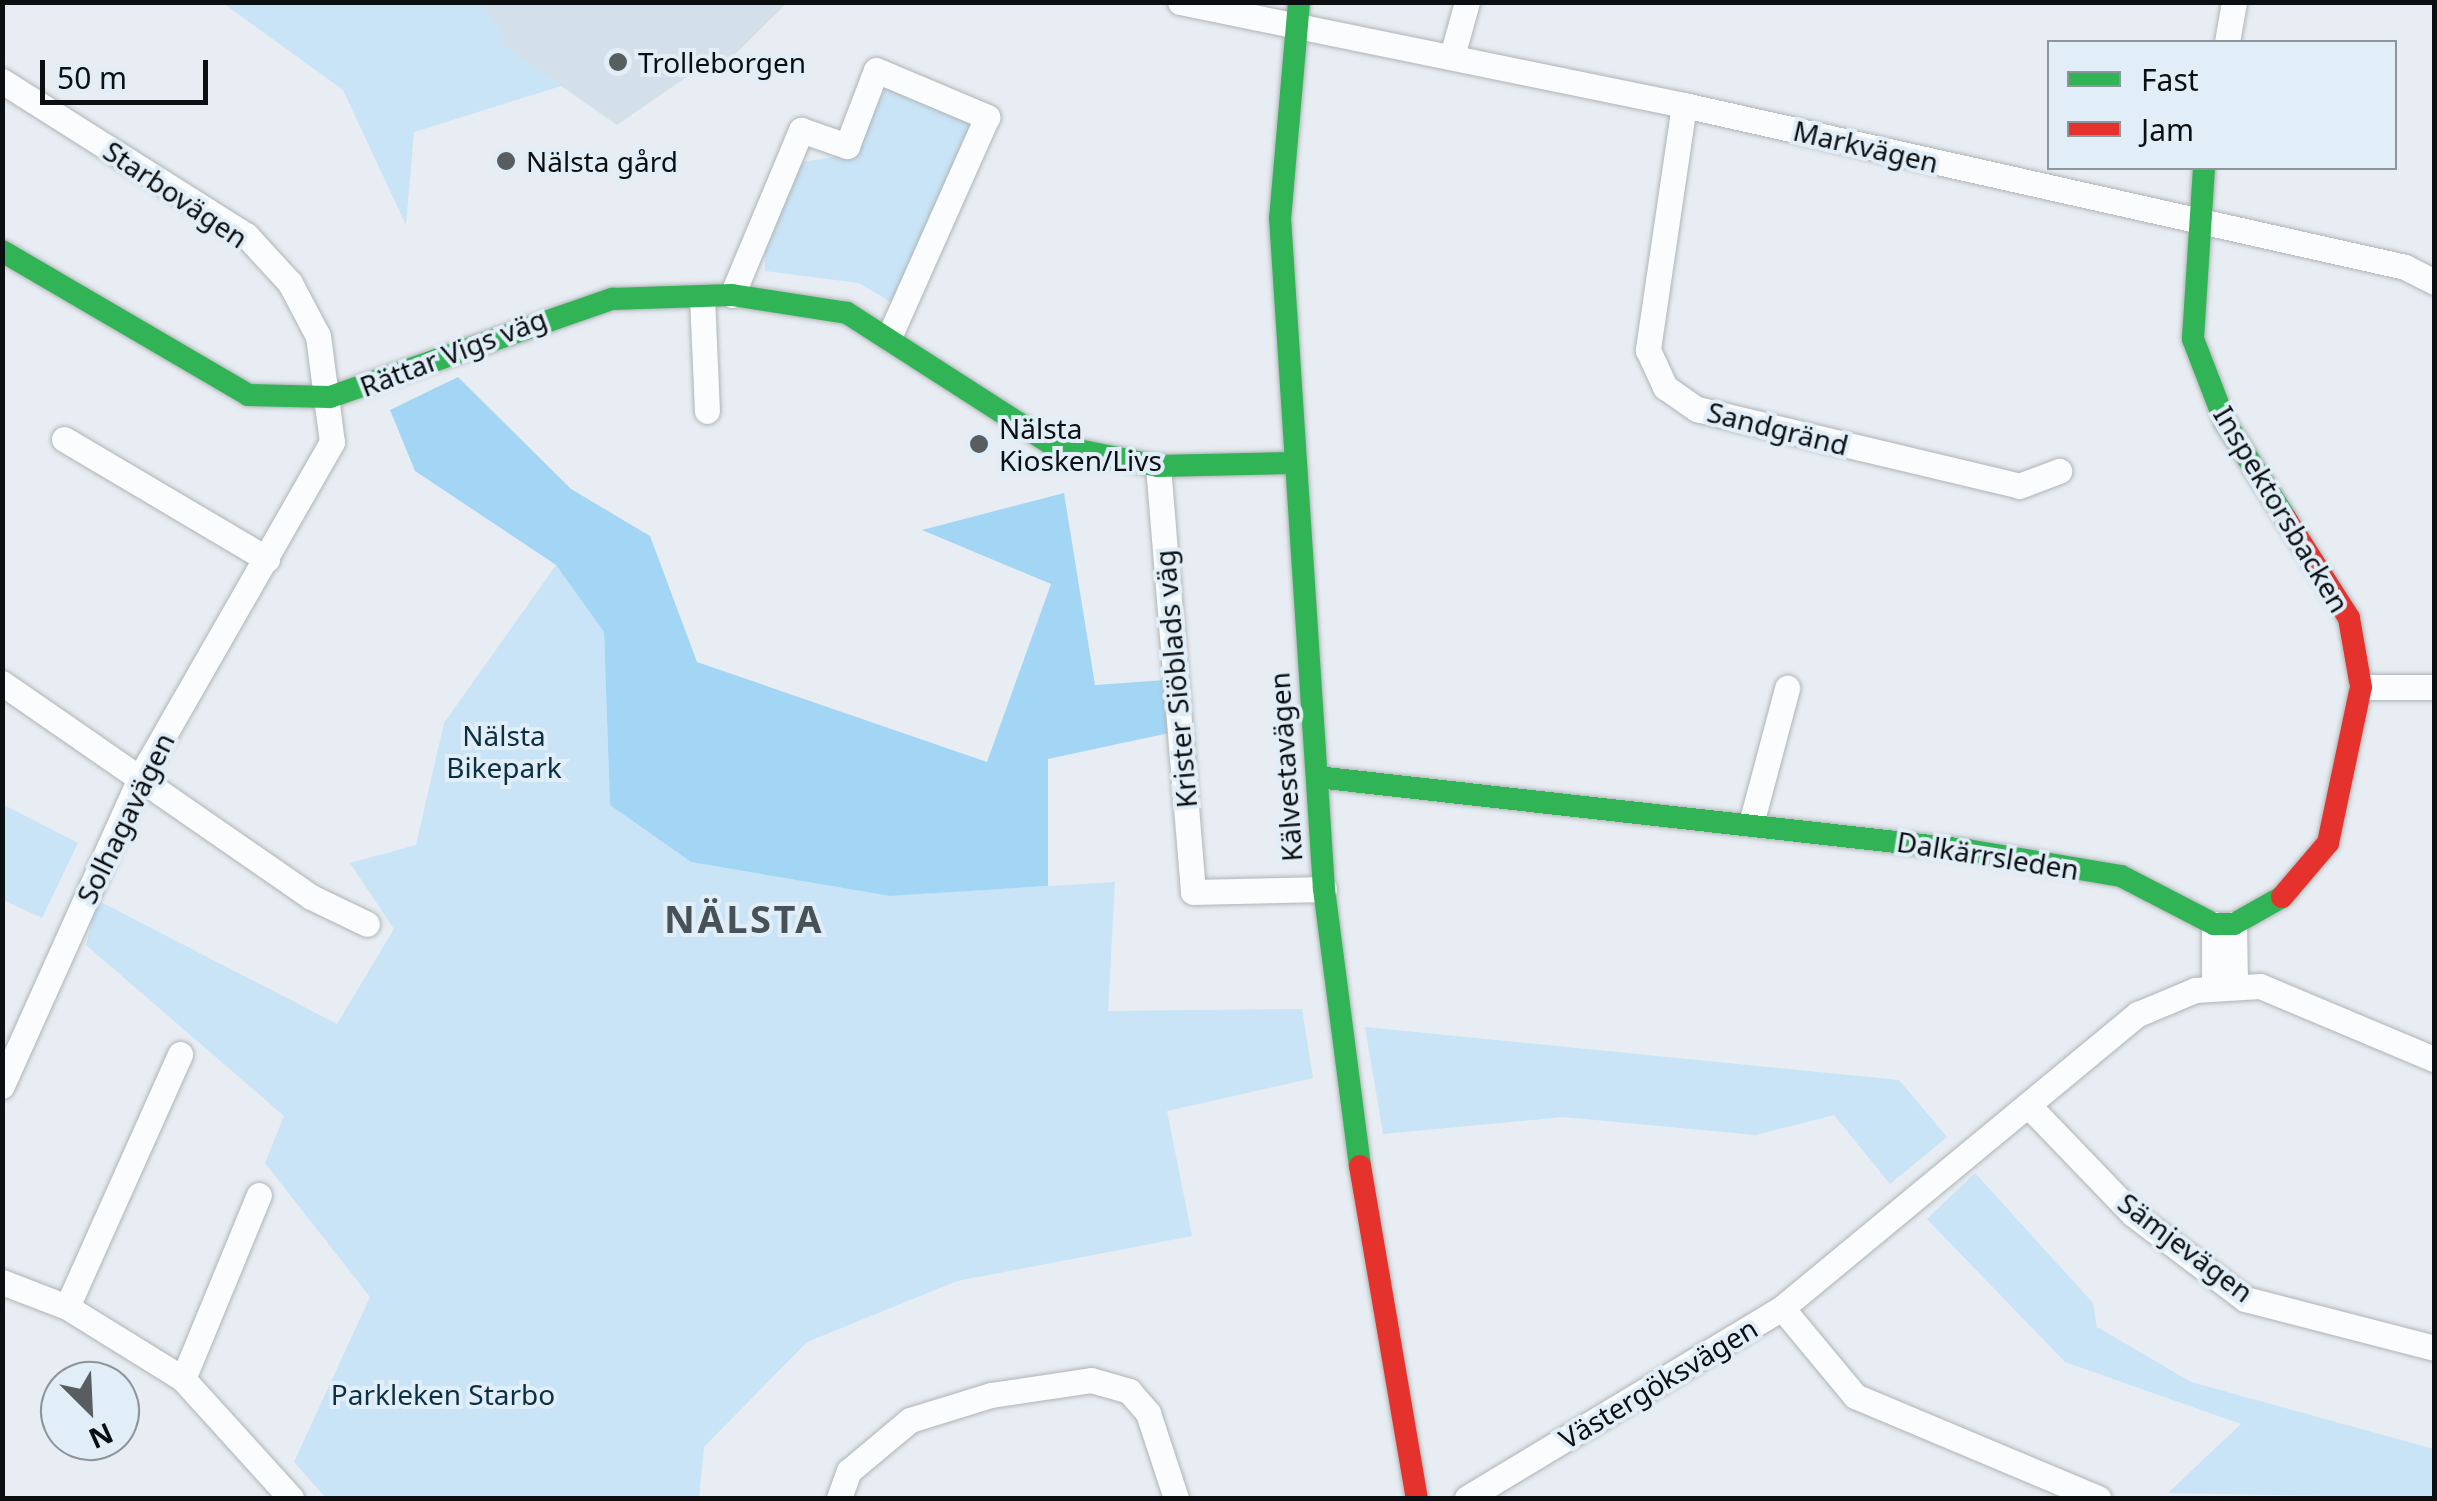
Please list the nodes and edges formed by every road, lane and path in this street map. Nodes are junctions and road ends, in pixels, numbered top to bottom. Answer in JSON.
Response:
{"nodes":[{"id":1,"x":1180,"y":2,"type":"edge"},
{"id":2,"x":1467,"y":2,"type":"edge"},
{"id":3,"x":2234,"y":2,"type":"edge"},
{"id":4,"x":1296,"y":14,"type":"edge"},
{"id":5,"x":2227,"y":40,"type":"edge"},
{"id":6,"x":1452,"y":56,"type":"junction"},
{"id":7,"x":2,"y":82,"type":"edge"},
{"id":8,"x":1684,"y":105,"type":"junction"},
{"id":9,"x":2204,"y":170,"type":"edge"},
{"id":10,"x":2195,"y":220,"type":"junction"},
{"id":11,"x":2,"y":252,"type":"edge"},
{"id":12,"x":2434,"y":282,"type":"edge"},
{"id":13,"x":732,"y":295,"type":"junction"},
{"id":14,"x":702,"y":297,"type":"junction"},
{"id":15,"x":890,"y":334,"type":"junction"},
{"id":16,"x":330,"y":397,"type":"junction"},
{"id":17,"x":707,"y":411,"type":"dead end"},
{"id":18,"x":64,"y":439,"type":"dead end"},
{"id":19,"x":1292,"y":463,"type":"junction"},
{"id":20,"x":1158,"y":466,"type":"junction"},
{"id":21,"x":2059,"y":471,"type":"dead end"},
{"id":22,"x":267,"y":559,"type":"junction"},
{"id":23,"x":2,"y":683,"type":"edge"},
{"id":24,"x":2361,"y":687,"type":"junction"},
{"id":25,"x":2434,"y":687,"type":"edge"},
{"id":26,"x":1788,"y":688,"type":"dead end"},
{"id":27,"x":141,"y":776,"type":"junction"},
{"id":28,"x":1317,"y":777,"type":"junction"},
{"id":29,"x":1752,"y":820,"type":"junction"},
{"id":30,"x":1324,"y":889,"type":"junction"},
{"id":31,"x":367,"y":924,"type":"dead end"},
{"id":32,"x":2224,"y":924,"type":"junction"},
{"id":33,"x":2225,"y":985,"type":"junction"},
{"id":34,"x":180,"y":1054,"type":"dead end"},
{"id":35,"x":2434,"y":1058,"type":"edge"},
{"id":36,"x":2,"y":1086,"type":"edge"},
{"id":37,"x":2028,"y":1105,"type":"junction"},
{"id":38,"x":259,"y":1195,"type":"dead end"},
{"id":39,"x":2,"y":1282,"type":"edge"},
{"id":40,"x":66,"y":1307,"type":"junction"},
{"id":41,"x":1782,"y":1308,"type":"junction"},
{"id":42,"x":2434,"y":1348,"type":"edge"},
{"id":43,"x":184,"y":1380,"type":"junction"},
{"id":44,"x":2053,"y":1492,"type":"edge"},
{"id":45,"x":291,"y":1498,"type":"edge"},
{"id":46,"x":838,"y":1498,"type":"edge"},
{"id":47,"x":1176,"y":1498,"type":"edge"},
{"id":48,"x":1417,"y":1498,"type":"edge"},
{"id":49,"x":1467,"y":1498,"type":"edge"},
{"id":50,"x":2098,"y":1498,"type":"edge"}],
"edges":[{"from":1,"to":4,"type":"street","name":"Markvägen"},
{"from":2,"to":6,"type":"street"},
{"from":3,"to":5,"type":"street"},
{"from":4,"to":6,"type":"street","name":"Markvägen"},
{"from":4,"to":19,"type":"street","name":"Kälvestavägen"},
{"from":6,"to":8,"type":"street","name":"Markvägen"},
{"from":7,"to":16,"type":"street","name":"Starbovägen"},
{"from":8,"to":10,"type":"street","name":"Markvägen"},
{"from":8,"to":21,"type":"street","name":"Sandgränd"},
{"from":9,"to":10,"type":"street","name":"Inspektorsbacken"},
{"from":10,"to":12,"type":"street","name":"Markvägen"},
{"from":10,"to":24,"type":"street","name":"Inspektorsbacken"},
{"from":11,"to":16,"type":"street","name":"Rättar Vigs väg"},
{"from":13,"to":14,"type":"street","name":"Rättar Vigs väg"},
{"from":13,"to":15,"type":"street","name":"Rättar Vigs väg"},
{"from":13,"to":15,"type":"street"},
{"from":14,"to":16,"type":"street","name":"Rättar Vigs väg"},
{"from":14,"to":17,"type":"street"},
{"from":15,"to":20,"type":"street","name":"Rättar Vigs väg"},
{"from":16,"to":22,"type":"street","name":"Solhagavägen"},
{"from":18,"to":22,"type":"street"},
{"from":19,"to":20,"type":"street","name":"Rättar Vigs väg"},
{"from":19,"to":28,"type":"street","name":"Kälvestavägen"},
{"from":20,"to":30,"type":"street","name":"Krister Siöblads väg"},
{"from":22,"to":27,"type":"street","name":"Solhagavägen"},
{"from":23,"to":27,"type":"street"},
{"from":24,"to":25,"type":"street"},
{"from":24,"to":32,"type":"street","name":"Inspektorsbacken"},
{"from":26,"to":29,"type":"street"},
{"from":27,"to":31,"type":"street"},
{"from":27,"to":36,"type":"street","name":"Solhagavägen"},
{"from":28,"to":29,"type":"street","name":"Dalkärrsleden"},
{"from":28,"to":30,"type":"street","name":"Kälvestavägen"},
{"from":29,"to":32,"type":"street","name":"Dalkärrsleden"},
{"from":30,"to":48,"type":"street","name":"Kälvestavägen"},
{"from":32,"to":33,"type":"street"},
{"from":33,"to":35,"type":"street"},
{"from":33,"to":37,"type":"street"},
{"from":34,"to":40,"type":"street"},
{"from":37,"to":41,"type":"street"},
{"from":37,"to":42,"type":"street","name":"Sämjevägen"},
{"from":38,"to":43,"type":"street"},
{"from":39,"to":40,"type":"street"},
{"from":40,"to":43,"type":"street"},
{"from":41,"to":44,"type":"street","name":"Västergöksvägen"},
{"from":41,"to":49,"type":"street","name":"Västergöksvägen"},
{"from":43,"to":45,"type":"street"},
{"from":44,"to":50,"type":"street","name":"Västergöksvägen"},
{"from":46,"to":47,"type":"street"}]}
